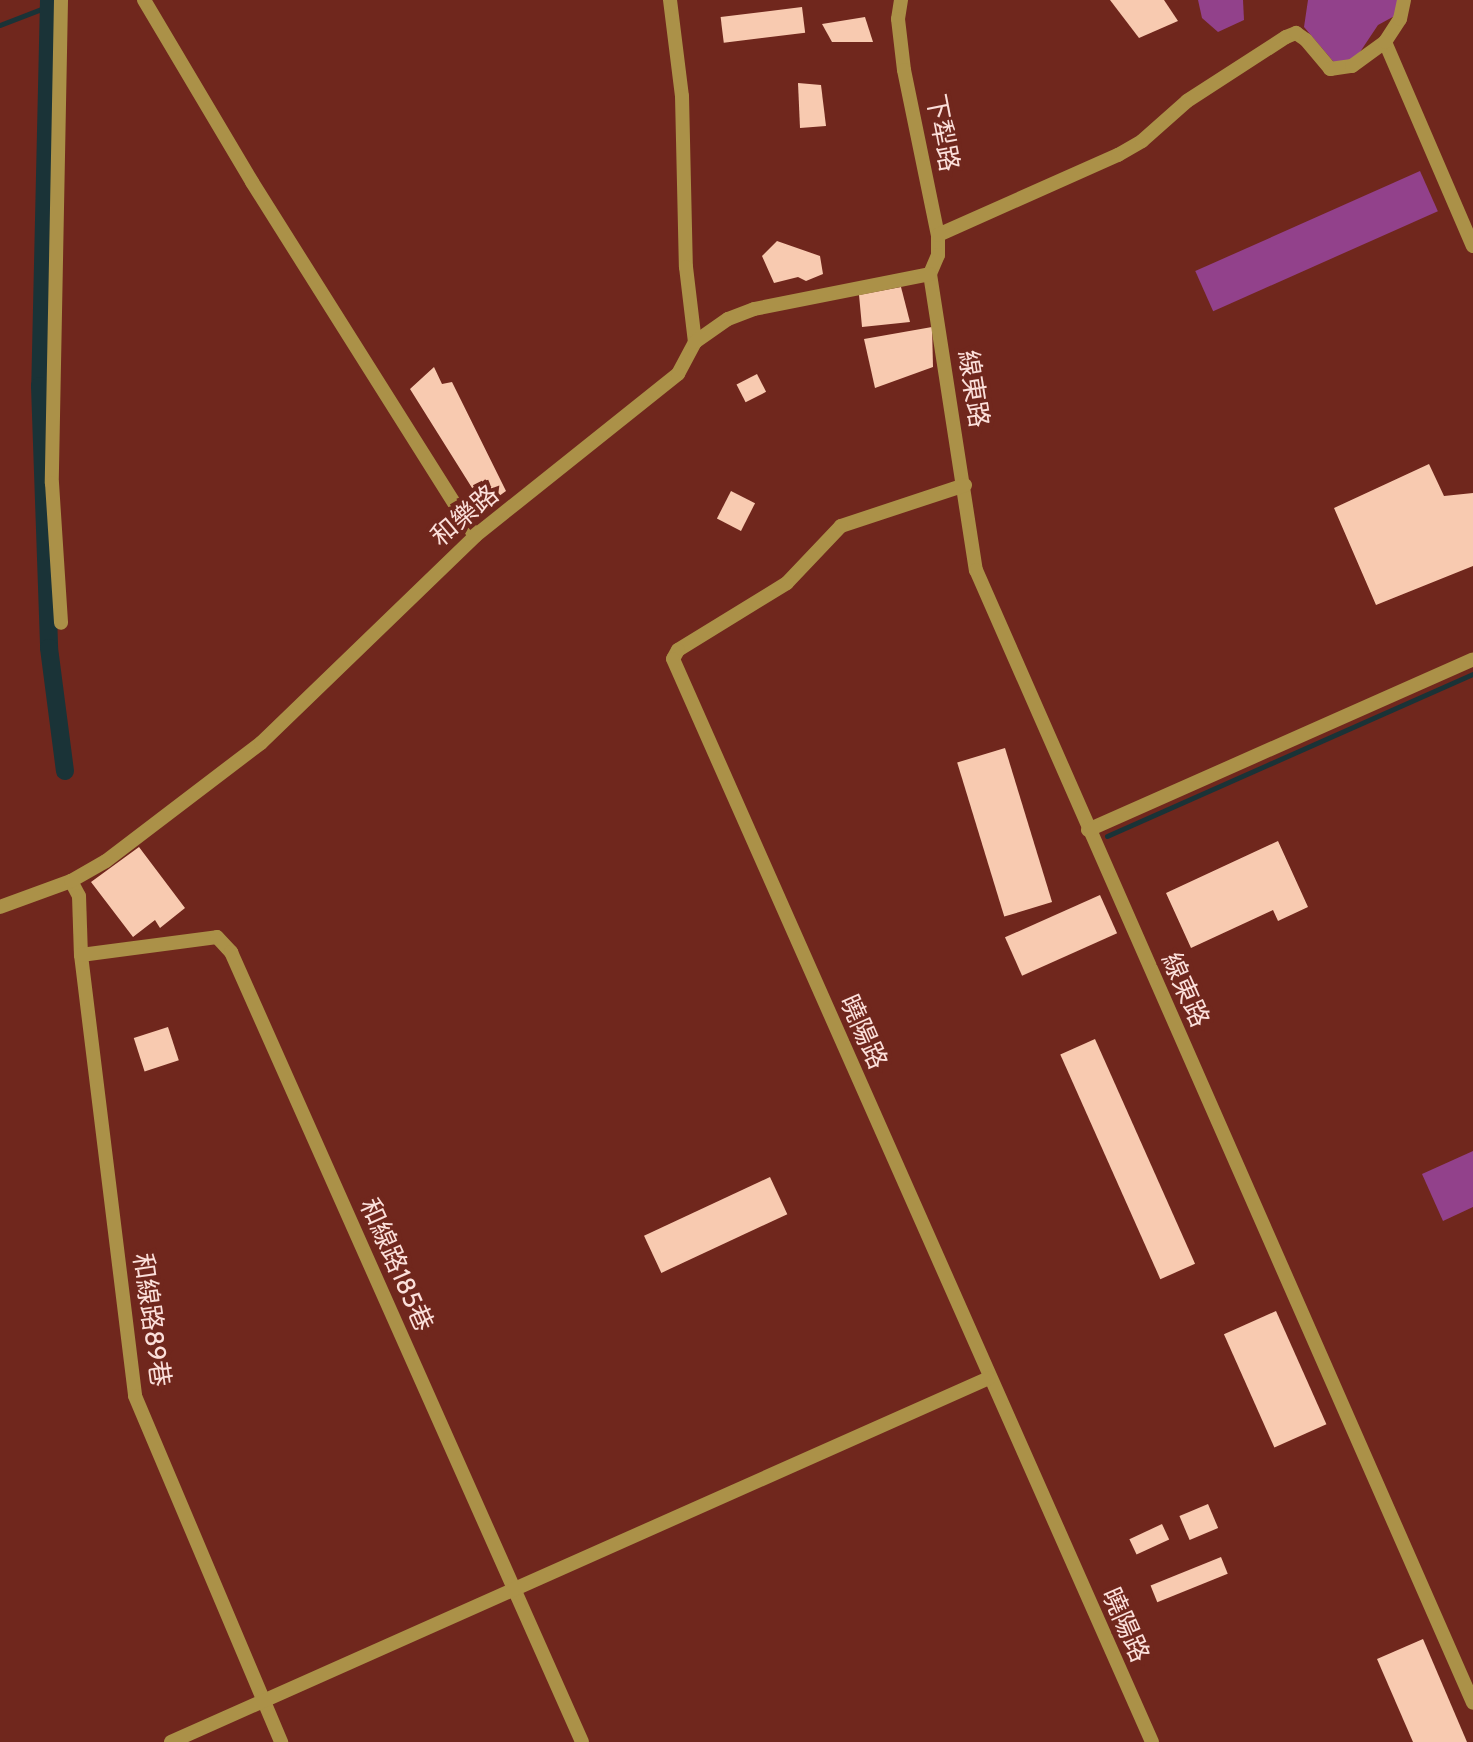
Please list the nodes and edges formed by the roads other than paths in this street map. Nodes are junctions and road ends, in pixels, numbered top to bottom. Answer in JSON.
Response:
{"nodes":[{"id":1,"x":61,"y":0,"type":"edge"},
{"id":2,"x":144,"y":0,"type":"edge"},
{"id":3,"x":670,"y":0,"type":"edge"},
{"id":4,"x":901,"y":0,"type":"edge"},
{"id":5,"x":1404,"y":0,"type":"edge"},
{"id":6,"x":1385,"y":42,"type":"junction"},
{"id":7,"x":938,"y":235,"type":"junction"},
{"id":8,"x":1473,"y":246,"type":"edge"},
{"id":9,"x":930,"y":274,"type":"junction"},
{"id":10,"x":695,"y":342,"type":"junction"},
{"id":11,"x":965,"y":485,"type":"junction"},
{"id":12,"x":475,"y":536,"type":"junction"},
{"id":13,"x":61,"y":623,"type":"dead end"},
{"id":14,"x":1473,"y":659,"type":"edge"},
{"id":15,"x":1088,"y":830,"type":"junction"},
{"id":16,"x":71,"y":881,"type":"junction"},
{"id":17,"x":0,"y":907,"type":"edge"},
{"id":18,"x":81,"y":955,"type":"junction"},
{"id":19,"x":989,"y":1378,"type":"junction"},
{"id":20,"x":512,"y":1588,"type":"junction"},
{"id":21,"x":264,"y":1701,"type":"junction"},
{"id":22,"x":1473,"y":1703,"type":"edge"},
{"id":23,"x":171,"y":1742,"type":"edge"},
{"id":24,"x":281,"y":1742,"type":"edge"},
{"id":25,"x":582,"y":1742,"type":"edge"},
{"id":26,"x":1152,"y":1742,"type":"edge"}],
"edges":[{"from":1,"to":13,"type":"street"},
{"from":2,"to":12,"type":"street"},
{"from":3,"to":10,"type":"street"},
{"from":4,"to":7,"type":"street","name":"下犁路"},
{"from":5,"to":6,"type":"street"},
{"from":6,"to":7,"type":"street"},
{"from":6,"to":8,"type":"street"},
{"from":7,"to":9,"type":"street","name":"下犁路"},
{"from":9,"to":10,"type":"street","name":"和樂路"},
{"from":9,"to":11,"type":"street","name":"線東路"},
{"from":10,"to":12,"type":"street","name":"和樂路"},
{"from":11,"to":15,"type":"street","name":"線東路"},
{"from":11,"to":19,"type":"street","name":"曉陽路"},
{"from":12,"to":16,"type":"street","name":"和樂路"},
{"from":14,"to":15,"type":"street"},
{"from":15,"to":22,"type":"street","name":"線東路"},
{"from":16,"to":17,"type":"street","name":"和樂路"},
{"from":16,"to":18,"type":"street","name":"和線路89巷"},
{"from":18,"to":20,"type":"street","name":"和線路185巷"},
{"from":18,"to":21,"type":"street","name":"和線路89巷"},
{"from":19,"to":20,"type":"street"},
{"from":19,"to":26,"type":"street","name":"曉陽路"},
{"from":20,"to":21,"type":"street"},
{"from":20,"to":25,"type":"street","name":"和線路185巷"},
{"from":21,"to":23,"type":"street"},
{"from":21,"to":24,"type":"street","name":"和線路89巷"}]}
